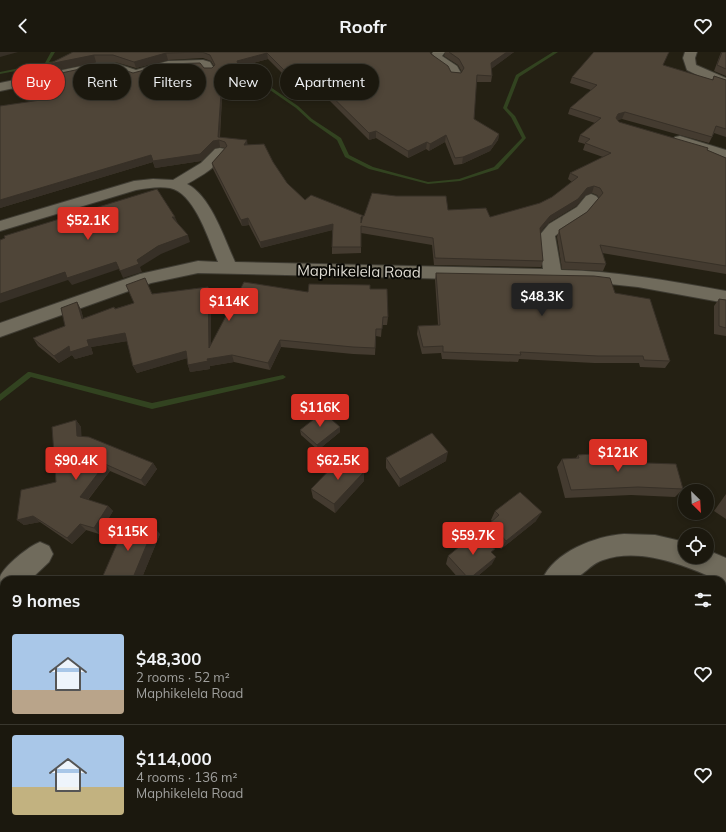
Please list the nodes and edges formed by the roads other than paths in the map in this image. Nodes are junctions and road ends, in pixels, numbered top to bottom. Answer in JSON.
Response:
{"nodes":[{"id":1,"x":439,"y":52,"type":"edge"},
{"id":2,"x":691,"y":52,"type":"edge"},
{"id":3,"x":209,"y":70,"type":"edge"},
{"id":4,"x":456,"y":75,"type":"edge"},
{"id":5,"x":726,"y":82,"type":"edge"},
{"id":6,"x":0,"y":87,"type":"edge"},
{"id":7,"x":668,"y":137,"type":"edge"},
{"id":8,"x":220,"y":152,"type":"edge"},
{"id":9,"x":726,"y":155,"type":"edge"},
{"id":10,"x":176,"y":184,"type":"junction"},
{"id":11,"x":590,"y":199,"type":"dead end"},
{"id":12,"x":0,"y":226,"type":"edge"},
{"id":13,"x":229,"y":267,"type":"junction"},
{"id":14,"x":553,"y":275,"type":"junction"},
{"id":15,"x":726,"y":297,"type":"edge"},
{"id":16,"x":0,"y":330,"type":"edge"},
{"id":17,"x":678,"y":553,"type":"edge"},
{"id":18,"x":40,"y":554,"type":"dead end"},
{"id":19,"x":710,"y":564,"type":"edge"},
{"id":20,"x":726,"y":571,"type":"edge"},
{"id":21,"x":16,"y":576,"type":"edge"},
{"id":22,"x":560,"y":576,"type":"edge"}],
"edges":[{"from":1,"to":4,"type":"street"},
{"from":2,"to":5,"type":"street"},
{"from":3,"to":6,"type":"street"},
{"from":7,"to":9,"type":"street"},
{"from":8,"to":10,"type":"street"},
{"from":10,"to":12,"type":"street"},
{"from":10,"to":13,"type":"street"},
{"from":11,"to":14,"type":"street"},
{"from":13,"to":14,"type":"street","name":"Maphikelela Road"},
{"from":13,"to":16,"type":"street","name":"Maphikelela Road"},
{"from":14,"to":15,"type":"street","name":"Maphikelela Road"},
{"from":17,"to":22,"type":"street"},
{"from":18,"to":21,"type":"street"},
{"from":19,"to":20,"type":"street"}]}
